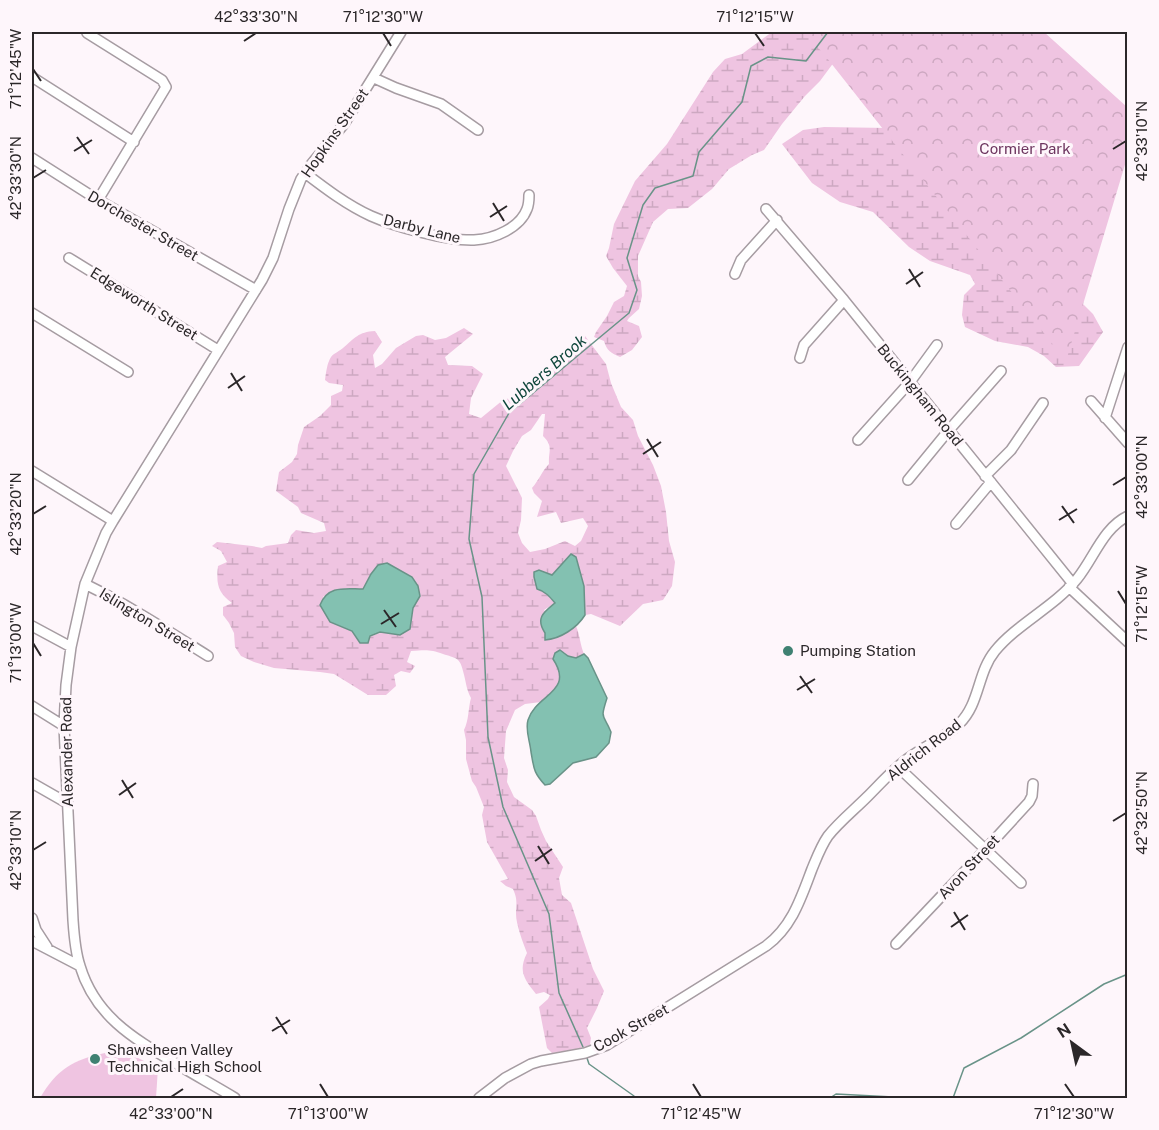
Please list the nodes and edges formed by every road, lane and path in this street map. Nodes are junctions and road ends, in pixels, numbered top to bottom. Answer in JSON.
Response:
{"nodes":[{"id":1,"x":401,"y":32,"type":"edge"},
{"id":2,"x":87,"y":33,"type":"dead end"},
{"id":3,"x":32,"y":77,"type":"edge"},
{"id":4,"x":374,"y":78,"type":"junction"},
{"id":5,"x":478,"y":130,"type":"dead end"},
{"id":6,"x":134,"y":142,"type":"junction"},
{"id":7,"x":32,"y":158,"type":"edge"},
{"id":8,"x":305,"y":173,"type":"junction"},
{"id":9,"x":529,"y":195,"type":"dead end"},
{"id":10,"x":98,"y":200,"type":"junction"},
{"id":11,"x":766,"y":208,"type":"dead end"},
{"id":12,"x":777,"y":220,"type":"junction"},
{"id":13,"x":69,"y":258,"type":"dead end"},
{"id":14,"x":266,"y":272,"type":"joint"},
{"id":15,"x":735,"y":274,"type":"dead end"},
{"id":16,"x":256,"y":290,"type":"junction"},
{"id":17,"x":844,"y":300,"type":"junction"},
{"id":18,"x":32,"y":313,"type":"edge"},
{"id":19,"x":937,"y":345,"type":"dead end"},
{"id":20,"x":1128,"y":347,"type":"edge"},
{"id":21,"x":218,"y":350,"type":"junction"},
{"id":22,"x":800,"y":358,"type":"dead end"},
{"id":23,"x":1001,"y":371,"type":"dead end"},
{"id":24,"x":128,"y":372,"type":"dead end"},
{"id":25,"x":910,"y":382,"type":"junction"},
{"id":26,"x":1091,"y":401,"type":"dead end"},
{"id":27,"x":1043,"y":403,"type":"dead end"},
{"id":28,"x":1105,"y":418,"type":"junction"},
{"id":29,"x":949,"y":430,"type":"junction"},
{"id":30,"x":858,"y":440,"type":"dead end"},
{"id":31,"x":1128,"y":443,"type":"edge"},
{"id":32,"x":32,"y":471,"type":"edge"},
{"id":33,"x":988,"y":479,"type":"junction"},
{"id":34,"x":908,"y":480,"type":"dead end"},
{"id":35,"x":1128,"y":516,"type":"edge"},
{"id":36,"x":113,"y":521,"type":"junction"},
{"id":37,"x":956,"y":525,"type":"dead end"},
{"id":38,"x":86,"y":584,"type":"junction"},
{"id":39,"x":1071,"y":586,"type":"junction"},
{"id":40,"x":32,"y":626,"type":"edge"},
{"id":41,"x":1128,"y":642,"type":"edge"},
{"id":42,"x":71,"y":647,"type":"junction"},
{"id":43,"x":208,"y":656,"type":"dead end"},
{"id":44,"x":32,"y":706,"type":"edge"},
{"id":45,"x":64,"y":726,"type":"junction"},
{"id":46,"x":898,"y":767,"type":"junction"},
{"id":47,"x":32,"y":783,"type":"edge"},
{"id":48,"x":1033,"y":784,"type":"dead end"},
{"id":49,"x":67,"y":803,"type":"junction"},
{"id":50,"x":985,"y":850,"type":"junction"},
{"id":51,"x":1021,"y":883,"type":"dead end"},
{"id":52,"x":32,"y":918,"type":"edge"},
{"id":53,"x":775,"y":939,"type":"joint"},
{"id":54,"x":32,"y":941,"type":"edge"},
{"id":55,"x":896,"y":944,"type":"dead end"},
{"id":56,"x":48,"y":950,"type":"junction"},
{"id":57,"x":80,"y":966,"type":"junction"},
{"id":58,"x":235,"y":1098,"type":"edge"},
{"id":59,"x":479,"y":1098,"type":"edge"}],
"edges":[{"from":1,"to":4,"type":"street","name":"Hopkins Street"},
{"from":2,"to":6,"type":"street"},
{"from":3,"to":6,"type":"street"},
{"from":4,"to":5,"type":"street"},
{"from":4,"to":8,"type":"street","name":"Hopkins Street"},
{"from":6,"to":10,"type":"street"},
{"from":7,"to":10,"type":"street","name":"Dorchester Street"},
{"from":8,"to":9,"type":"street","name":"Darby Lane"},
{"from":8,"to":14,"type":"street","name":"Hopkins Street"},
{"from":10,"to":16,"type":"street","name":"Dorchester Street"},
{"from":11,"to":12,"type":"street","name":"Buckingham Road"},
{"from":12,"to":15,"type":"street"},
{"from":12,"to":17,"type":"street","name":"Buckingham Road"},
{"from":13,"to":21,"type":"street","name":"Edgeworth Street"},
{"from":14,"to":16,"type":"street","name":"Alexander Road"},
{"from":16,"to":21,"type":"street","name":"Alexander Road"},
{"from":17,"to":22,"type":"street"},
{"from":17,"to":25,"type":"street","name":"Buckingham Road"},
{"from":18,"to":24,"type":"street"},
{"from":19,"to":25,"type":"street"},
{"from":20,"to":28,"type":"street"},
{"from":21,"to":36,"type":"street","name":"Alexander Road"},
{"from":23,"to":29,"type":"street"},
{"from":25,"to":29,"type":"street","name":"Buckingham Road"},
{"from":25,"to":30,"type":"street"},
{"from":26,"to":28,"type":"street"},
{"from":27,"to":33,"type":"street"},
{"from":28,"to":31,"type":"street"},
{"from":29,"to":33,"type":"street","name":"Buckingham Road"},
{"from":29,"to":34,"type":"street"},
{"from":32,"to":36,"type":"street"},
{"from":33,"to":37,"type":"street"},
{"from":33,"to":39,"type":"street","name":"Buckingham Road"},
{"from":35,"to":39,"type":"street","name":"Aldrich Road"},
{"from":36,"to":38,"type":"street","name":"Alexander Road"},
{"from":38,"to":42,"type":"street","name":"Alexander Road"},
{"from":38,"to":43,"type":"street","name":"Islington Street"},
{"from":39,"to":41,"type":"street","name":"Buckingham Road"},
{"from":39,"to":46,"type":"street","name":"Aldrich Road"},
{"from":40,"to":42,"type":"street"},
{"from":42,"to":45,"type":"street","name":"Alexander Road"},
{"from":44,"to":45,"type":"street"},
{"from":45,"to":49,"type":"street","name":"Alexander Road"},
{"from":46,"to":50,"type":"street"},
{"from":46,"to":53,"type":"street","name":"Aldrich Road"},
{"from":47,"to":49,"type":"street"},
{"from":48,"to":50,"type":"street","name":"Avon Street"},
{"from":49,"to":57,"type":"street","name":"Alexander Road"},
{"from":50,"to":51,"type":"street"},
{"from":50,"to":55,"type":"street","name":"Avon Street"},
{"from":52,"to":56,"type":"street"},
{"from":53,"to":59,"type":"street","name":"Cook Street"},
{"from":54,"to":56,"type":"street"},
{"from":56,"to":57,"type":"street"},
{"from":57,"to":58,"type":"street","name":"Alexander Road"}]}
